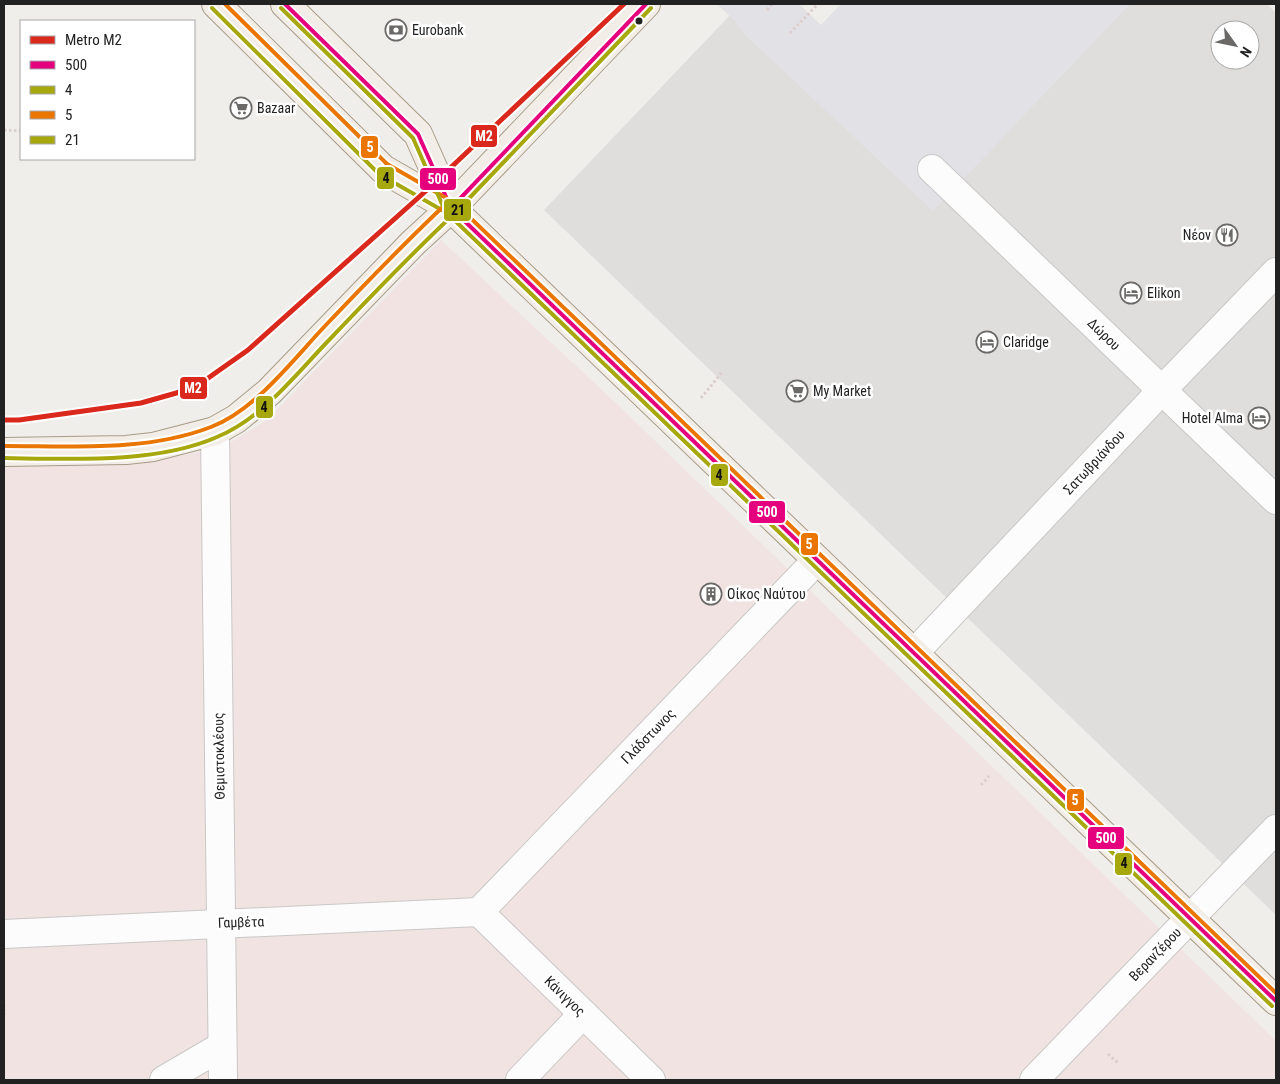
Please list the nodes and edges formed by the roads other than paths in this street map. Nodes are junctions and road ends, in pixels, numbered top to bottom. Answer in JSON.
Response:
{"nodes":[{"id":1,"x":216,"y":4,"type":"edge"},
{"id":2,"x":286,"y":4,"type":"edge"},
{"id":3,"x":646,"y":4,"type":"edge"},
{"id":4,"x":932,"y":169,"type":"dead end"},
{"id":5,"x":451,"y":208,"type":"junction"},
{"id":6,"x":1276,"y":272,"type":"edge"},
{"id":7,"x":1162,"y":390,"type":"junction"},
{"id":8,"x":215,"y":431,"type":"junction"},
{"id":9,"x":4,"y":452,"type":"edge"},
{"id":10,"x":1276,"y":500,"type":"edge"},
{"id":11,"x":817,"y":560,"type":"junction"},
{"id":12,"x":914,"y":653,"type":"junction"},
{"id":13,"x":1276,"y":829,"type":"edge"},
{"id":14,"x":479,"y":912,"type":"junction"},
{"id":15,"x":1190,"y":918,"type":"junction"},
{"id":16,"x":221,"y":923,"type":"junction"},
{"id":17,"x":4,"y":934,"type":"edge"},
{"id":18,"x":1276,"y":1001,"type":"edge"},
{"id":19,"x":583,"y":1014,"type":"junction"},
{"id":20,"x":222,"y":1046,"type":"junction"},
{"id":21,"x":164,"y":1080,"type":"edge"},
{"id":22,"x":223,"y":1080,"type":"edge"},
{"id":23,"x":520,"y":1080,"type":"edge"},
{"id":24,"x":651,"y":1080,"type":"edge"},
{"id":25,"x":1034,"y":1080,"type":"edge"}],
"edges":[{"from":1,"to":5,"type":"main road"},
{"from":2,"to":5,"type":"main road"},
{"from":3,"to":5,"type":"main road"},
{"from":4,"to":7,"type":"street","name":"Δώρου"},
{"from":5,"to":8,"type":"main road"},
{"from":5,"to":11,"type":"main road"},
{"from":6,"to":7,"type":"street","name":"Σατωβριάνδου"},
{"from":7,"to":10,"type":"street","name":"Δώρου"},
{"from":7,"to":12,"type":"street","name":"Σατωβριάνδου"},
{"from":8,"to":9,"type":"main road"},
{"from":8,"to":16,"type":"street","name":"Θεμιστοκλέους"},
{"from":11,"to":12,"type":"main road"},
{"from":11,"to":14,"type":"street","name":"Γλάδστωνος"},
{"from":12,"to":15,"type":"main road"},
{"from":13,"to":15,"type":"street","name":"Βερανζέρου"},
{"from":14,"to":16,"type":"street","name":"Γαμβέτα"},
{"from":14,"to":19,"type":"street","name":"Κάνιγγος"},
{"from":15,"to":18,"type":"main road"},
{"from":15,"to":25,"type":"street","name":"Βερανζέρου"},
{"from":16,"to":17,"type":"street","name":"Γαμβέτα"},
{"from":16,"to":20,"type":"street","name":"Θεμιστοκλέους"},
{"from":19,"to":23,"type":"street"},
{"from":19,"to":24,"type":"street","name":"Κάνιγγος"},
{"from":20,"to":21,"type":"street"},
{"from":20,"to":22,"type":"street","name":"Θεμιστοκλέους"}]}
